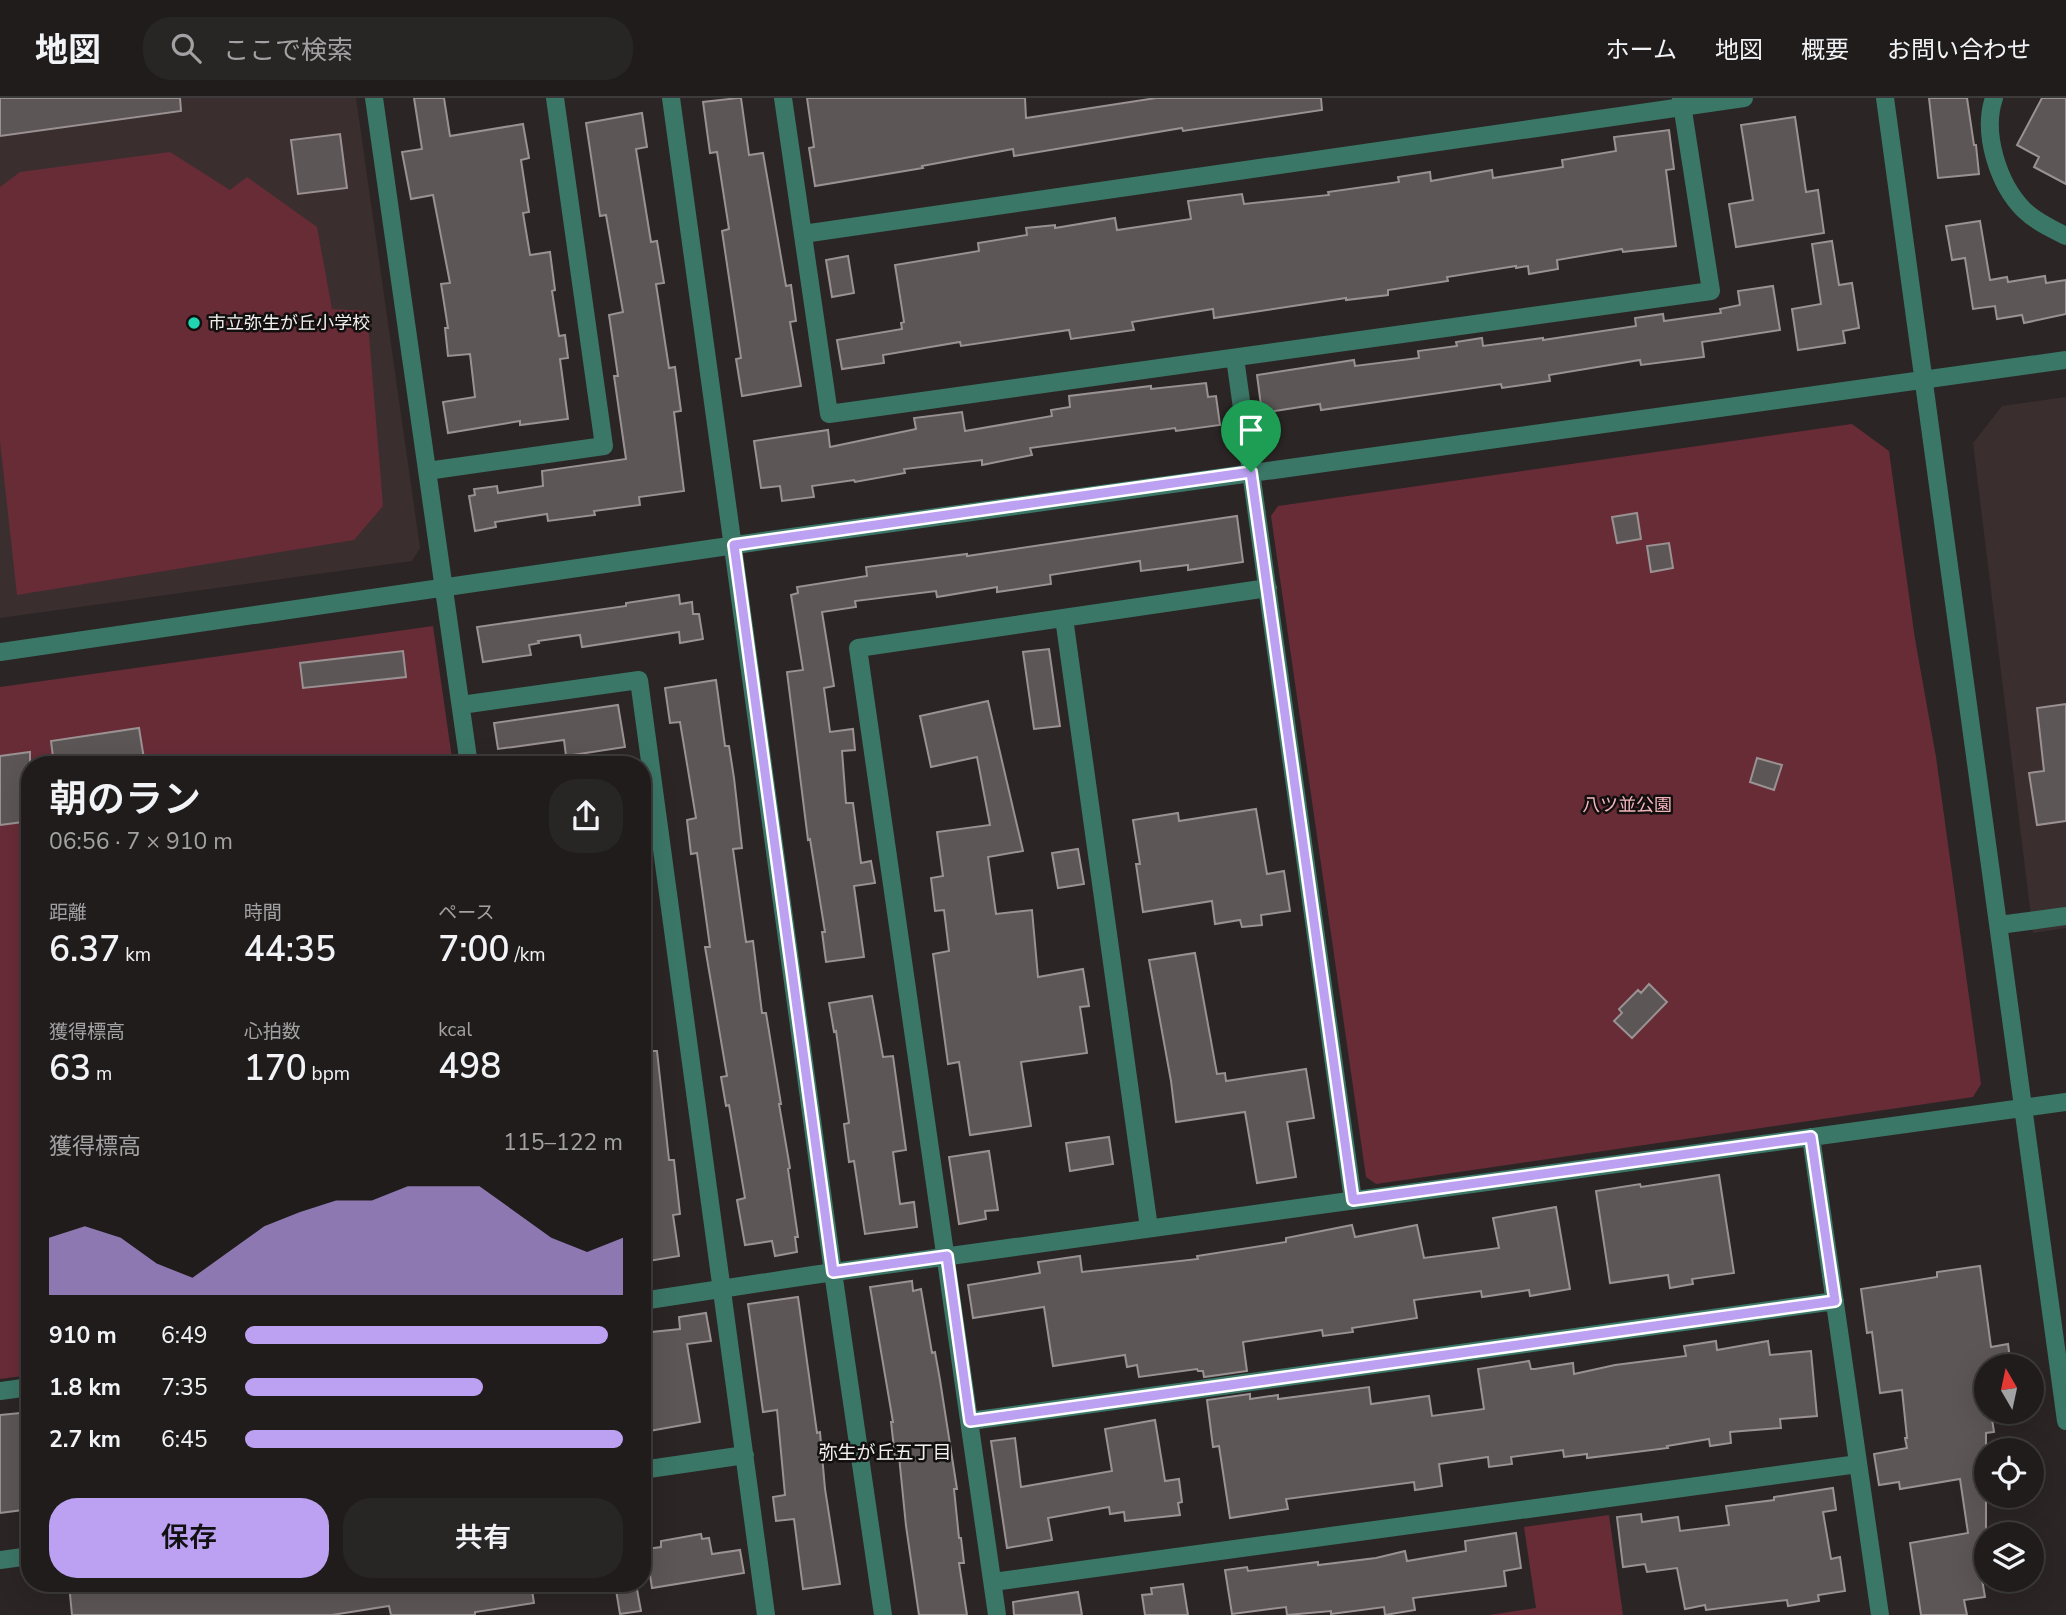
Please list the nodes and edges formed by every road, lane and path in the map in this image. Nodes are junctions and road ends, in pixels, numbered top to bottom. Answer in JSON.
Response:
{"nodes":[{"id":1,"x":374,"y":98,"type":"edge"},
{"id":2,"x":555,"y":98,"type":"edge"},
{"id":3,"x":671,"y":98,"type":"edge"},
{"id":4,"x":783,"y":98,"type":"edge"},
{"id":5,"x":1744,"y":98,"type":"edge"},
{"id":6,"x":1885,"y":98,"type":"edge"},
{"id":7,"x":1994,"y":98,"type":"edge"},
{"id":8,"x":1681,"y":102,"type":"edge"},
{"id":9,"x":803,"y":234,"type":"junction"},
{"id":10,"x":2066,"y":236,"type":"edge"},
{"id":11,"x":1235,"y":358,"type":"junction"},
{"id":12,"x":2066,"y":360,"type":"edge"},
{"id":13,"x":1923,"y":380,"type":"junction"},
{"id":14,"x":427,"y":471,"type":"junction"},
{"id":15,"x":1251,"y":472,"type":"junction"},
{"id":16,"x":734,"y":545,"type":"junction"},
{"id":17,"x":444,"y":588,"type":"junction"},
{"id":18,"x":1268,"y":589,"type":"junction"},
{"id":19,"x":1064,"y":618,"type":"junction"},
{"id":20,"x":0,"y":652,"type":"edge"},
{"id":21,"x":461,"y":705,"type":"junction"},
{"id":22,"x":468,"y":756,"type":"edge"},
{"id":23,"x":650,"y":756,"type":"edge"},
{"id":24,"x":651,"y":766,"type":"edge"},
{"id":25,"x":2066,"y":916,"type":"edge"},
{"id":26,"x":1999,"y":925,"type":"junction"},
{"id":27,"x":2066,"y":1102,"type":"edge"},
{"id":28,"x":2025,"y":1108,"type":"junction"},
{"id":29,"x":1811,"y":1137,"type":"junction"},
{"id":30,"x":1353,"y":1200,"type":"junction"},
{"id":31,"x":1149,"y":1228,"type":"junction"},
{"id":32,"x":947,"y":1256,"type":"junction"},
{"id":33,"x":833,"y":1272,"type":"junction"},
{"id":34,"x":724,"y":1288,"type":"junction"},
{"id":35,"x":651,"y":1300,"type":"edge"},
{"id":36,"x":1835,"y":1301,"type":"junction"},
{"id":37,"x":21,"y":1388,"type":"edge"},
{"id":38,"x":0,"y":1391,"type":"edge"},
{"id":39,"x":970,"y":1421,"type":"junction"},
{"id":40,"x":2066,"y":1421,"type":"edge"},
{"id":41,"x":745,"y":1455,"type":"junction"},
{"id":42,"x":1858,"y":1464,"type":"junction"},
{"id":43,"x":651,"y":1468,"type":"edge"},
{"id":44,"x":21,"y":1557,"type":"edge"},
{"id":45,"x":0,"y":1560,"type":"edge"},
{"id":46,"x":993,"y":1582,"type":"junction"},
{"id":47,"x":766,"y":1615,"type":"edge"},
{"id":48,"x":883,"y":1615,"type":"edge"},
{"id":49,"x":998,"y":1615,"type":"edge"},
{"id":50,"x":1880,"y":1615,"type":"edge"}],
"edges":[{"from":1,"to":14,"type":"street"},
{"from":2,"to":14,"type":"street"},
{"from":3,"to":16,"type":"street"},
{"from":4,"to":9,"type":"street"},
{"from":5,"to":8,"type":"street"},
{"from":6,"to":13,"type":"street"},
{"from":7,"to":10,"type":"street"},
{"from":8,"to":9,"type":"street"},
{"from":8,"to":11,"type":"street"},
{"from":9,"to":11,"type":"street"},
{"from":11,"to":15,"type":"street"},
{"from":12,"to":13,"type":"street"},
{"from":13,"to":15,"type":"street"},
{"from":13,"to":26,"type":"street"},
{"from":14,"to":17,"type":"street"},
{"from":15,"to":16,"type":"street"},
{"from":15,"to":18,"type":"street"},
{"from":16,"to":17,"type":"street"},
{"from":16,"to":33,"type":"street"},
{"from":17,"to":20,"type":"street"},
{"from":17,"to":21,"type":"street"},
{"from":18,"to":19,"type":"street"},
{"from":18,"to":30,"type":"street"},
{"from":19,"to":31,"type":"street"},
{"from":19,"to":32,"type":"street"},
{"from":21,"to":22,"type":"street"},
{"from":21,"to":23,"type":"street"},
{"from":24,"to":34,"type":"street"},
{"from":25,"to":26,"type":"street"},
{"from":26,"to":28,"type":"street"},
{"from":27,"to":28,"type":"street"},
{"from":28,"to":29,"type":"street"},
{"from":28,"to":40,"type":"street"},
{"from":29,"to":30,"type":"street"},
{"from":29,"to":36,"type":"street"},
{"from":30,"to":31,"type":"street"},
{"from":31,"to":32,"type":"street"},
{"from":32,"to":33,"type":"street"},
{"from":32,"to":39,"type":"street"},
{"from":33,"to":34,"type":"street"},
{"from":33,"to":48,"type":"street"},
{"from":34,"to":35,"type":"street"},
{"from":34,"to":41,"type":"street"},
{"from":36,"to":39,"type":"street"},
{"from":36,"to":42,"type":"street"},
{"from":37,"to":38,"type":"street"},
{"from":39,"to":46,"type":"street"},
{"from":41,"to":43,"type":"street"},
{"from":41,"to":47,"type":"street"},
{"from":42,"to":46,"type":"street"},
{"from":42,"to":50,"type":"street"},
{"from":44,"to":45,"type":"street"},
{"from":46,"to":49,"type":"street"}]}
